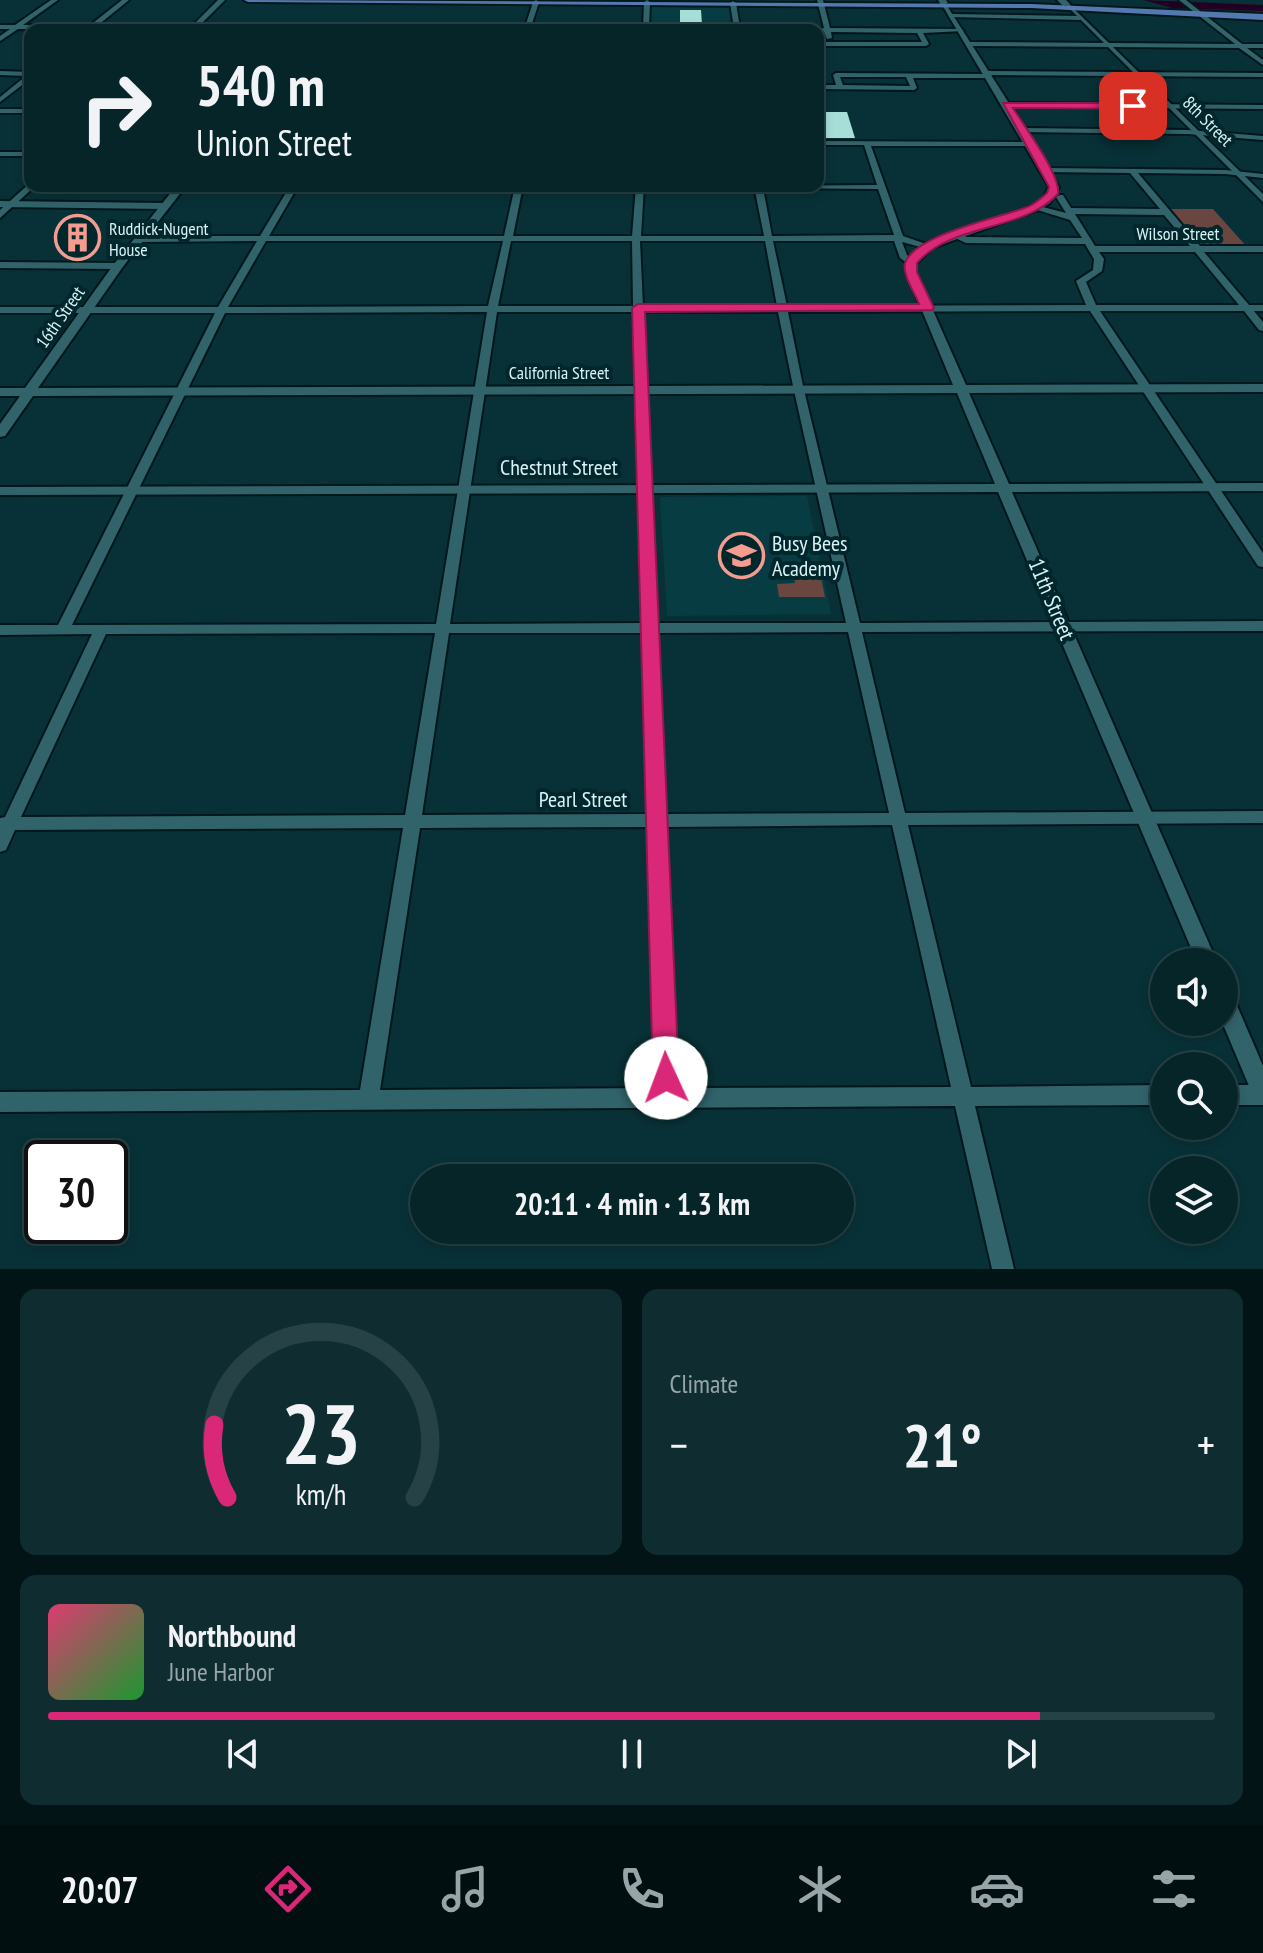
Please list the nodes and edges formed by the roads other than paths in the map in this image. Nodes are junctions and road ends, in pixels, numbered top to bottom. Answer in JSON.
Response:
{"nodes":[{"id":1,"x":55,"y":0,"type":"edge"},
{"id":2,"x":126,"y":0,"type":"edge"},
{"id":3,"x":222,"y":0,"type":"edge"},
{"id":4,"x":248,"y":0,"type":"edge"},
{"id":5,"x":421,"y":0,"type":"edge"},
{"id":6,"x":1083,"y":0,"type":"edge"},
{"id":7,"x":1182,"y":0,"type":"edge"},
{"id":8,"x":548,"y":1,"type":"edge"},
{"id":9,"x":676,"y":1,"type":"edge"},
{"id":10,"x":536,"y":2,"type":"edge"},
{"id":11,"x":647,"y":2,"type":"junction"},
{"id":12,"x":750,"y":2,"type":"edge"},
{"id":13,"x":820,"y":2,"type":"edge"},
{"id":14,"x":733,"y":3,"type":"junction"},
{"id":15,"x":944,"y":3,"type":"edge"},
{"id":16,"x":1065,"y":4,"type":"edge"},
{"id":17,"x":1163,"y":12,"type":"junction"},
{"id":18,"x":1203,"y":15,"type":"junction"},
{"id":19,"x":951,"y":16,"type":"junction"},
{"id":20,"x":1263,"y":17,"type":"edge"},
{"id":21,"x":1080,"y":18,"type":"junction"},
{"id":22,"x":95,"y":24,"type":"edge"},
{"id":23,"x":197,"y":24,"type":"edge"},
{"id":24,"x":529,"y":24,"type":"edge"},
{"id":25,"x":646,"y":24,"type":"edge"},
{"id":26,"x":736,"y":24,"type":"edge"},
{"id":27,"x":0,"y":27,"type":"edge"},
{"id":28,"x":16,"y":27,"type":"junction"},
{"id":29,"x":24,"y":27,"type":"edge"},
{"id":30,"x":827,"y":30,"type":"junction"},
{"id":31,"x":919,"y":31,"type":"junction"},
{"id":32,"x":961,"y":31,"type":"junction"},
{"id":33,"x":0,"y":39,"type":"edge"},
{"id":34,"x":824,"y":44,"type":"edge"},
{"id":35,"x":831,"y":44,"type":"junction"},
{"id":36,"x":969,"y":44,"type":"junction"},
{"id":37,"x":1108,"y":45,"type":"junction"},
{"id":38,"x":1242,"y":46,"type":"junction"},
{"id":39,"x":1263,"y":46,"type":"edge"},
{"id":40,"x":1263,"y":63,"type":"edge"},
{"id":41,"x":0,"y":73,"type":"edge"},
{"id":42,"x":988,"y":74,"type":"junction"},
{"id":43,"x":1137,"y":74,"type":"junction"},
{"id":44,"x":24,"y":75,"type":"edge"},
{"id":45,"x":1263,"y":75,"type":"edge"},
{"id":46,"x":909,"y":76,"type":"junction"},
{"id":47,"x":24,"y":80,"type":"edge"},
{"id":48,"x":824,"y":87,"type":"edge"},
{"id":49,"x":840,"y":87,"type":"junction"},
{"id":50,"x":0,"y":100,"type":"edge"},
{"id":51,"x":1007,"y":105,"type":"junction"},
{"id":52,"x":1170,"y":106,"type":"junction"},
{"id":53,"x":1263,"y":107,"type":"edge"},
{"id":54,"x":0,"y":111,"type":"edge"},
{"id":55,"x":24,"y":111,"type":"edge"},
{"id":56,"x":1022,"y":130,"type":"junction"},
{"id":57,"x":1196,"y":132,"type":"junction"},
{"id":58,"x":1263,"y":138,"type":"edge"},
{"id":59,"x":824,"y":143,"type":"edge"},
{"id":60,"x":867,"y":144,"type":"junction"},
{"id":61,"x":1031,"y":144,"type":"junction"},
{"id":62,"x":0,"y":154,"type":"edge"},
{"id":63,"x":24,"y":154,"type":"edge"},
{"id":64,"x":1045,"y":170,"type":"junction"},
{"id":65,"x":1132,"y":171,"type":"junction"},
{"id":66,"x":1238,"y":174,"type":"junction"},
{"id":67,"x":1263,"y":176,"type":"edge"},
{"id":68,"x":824,"y":187,"type":"edge"},
{"id":69,"x":882,"y":187,"type":"junction"},
{"id":70,"x":24,"y":190,"type":"edge"},
{"id":71,"x":176,"y":192,"type":"edge"},
{"id":72,"x":290,"y":192,"type":"edge"},
{"id":73,"x":518,"y":192,"type":"edge"},
{"id":74,"x":640,"y":192,"type":"edge"},
{"id":75,"x":759,"y":192,"type":"edge"},
{"id":76,"x":1056,"y":196,"type":"junction"},
{"id":77,"x":1263,"y":199,"type":"edge"},
{"id":78,"x":6,"y":204,"type":"edge"},
{"id":79,"x":165,"y":206,"type":"junction"},
{"id":80,"x":1035,"y":208,"type":"junction"},
{"id":81,"x":1166,"y":212,"type":"junction"},
{"id":82,"x":1072,"y":214,"type":"junction"},
{"id":83,"x":0,"y":215,"type":"edge"},
{"id":84,"x":953,"y":235,"type":"junction"},
{"id":85,"x":899,"y":238,"type":"junction"},
{"id":86,"x":139,"y":239,"type":"junction"},
{"id":87,"x":507,"y":239,"type":"junction"},
{"id":88,"x":261,"y":240,"type":"junction"},
{"id":89,"x":636,"y":240,"type":"junction"},
{"id":90,"x":767,"y":240,"type":"junction"},
{"id":91,"x":1091,"y":245,"type":"junction"},
{"id":92,"x":928,"y":246,"type":"junction"},
{"id":93,"x":1198,"y":249,"type":"junction"},
{"id":94,"x":1263,"y":249,"type":"edge"},
{"id":95,"x":911,"y":263,"type":"junction"},
{"id":96,"x":0,"y":265,"type":"edge"},
{"id":97,"x":118,"y":266,"type":"junction"},
{"id":98,"x":1093,"y":307,"type":"junction"},
{"id":99,"x":638,"y":308,"type":"junction"},
{"id":100,"x":781,"y":308,"type":"junction"},
{"id":101,"x":927,"y":308,"type":"junction"},
{"id":102,"x":1246,"y":308,"type":"junction"},
{"id":103,"x":1263,"y":308,"type":"edge"},
{"id":104,"x":493,"y":309,"type":"junction"},
{"id":105,"x":0,"y":310,"type":"edge"},
{"id":106,"x":87,"y":310,"type":"junction"},
{"id":107,"x":221,"y":310,"type":"junction"},
{"id":108,"x":1263,"y":328,"type":"edge"},
{"id":109,"x":1147,"y":388,"type":"junction"},
{"id":110,"x":1263,"y":388,"type":"edge"},
{"id":111,"x":962,"y":389,"type":"junction"},
{"id":112,"x":481,"y":390,"type":"junction"},
{"id":113,"x":641,"y":390,"type":"junction"},
{"id":114,"x":799,"y":390,"type":"junction"},
{"id":115,"x":0,"y":392,"type":"edge"},
{"id":116,"x":30,"y":392,"type":"junction"},
{"id":117,"x":180,"y":392,"type":"junction"},
{"id":118,"x":0,"y":433,"type":"edge"},
{"id":119,"x":1004,"y":487,"type":"junction"},
{"id":120,"x":1213,"y":487,"type":"junction"},
{"id":121,"x":1263,"y":487,"type":"edge"},
{"id":122,"x":822,"y":488,"type":"junction"},
{"id":123,"x":464,"y":489,"type":"junction"},
{"id":124,"x":644,"y":489,"type":"junction"},
{"id":125,"x":132,"y":490,"type":"junction"},
{"id":126,"x":0,"y":491,"type":"edge"},
{"id":127,"x":1263,"y":563,"type":"edge"},
{"id":128,"x":1064,"y":626,"type":"junction"},
{"id":129,"x":1263,"y":626,"type":"edge"},
{"id":130,"x":854,"y":627,"type":"junction"},
{"id":131,"x":651,"y":628,"type":"junction"},
{"id":132,"x":443,"y":629,"type":"junction"},
{"id":133,"x":0,"y":630,"type":"edge"},
{"id":134,"x":63,"y":630,"type":"junction"},
{"id":135,"x":101,"y":630,"type":"junction"},
{"id":136,"x":1263,"y":817,"type":"edge"},
{"id":137,"x":1146,"y":818,"type":"junction"},
{"id":138,"x":898,"y":819,"type":"junction"},
{"id":139,"x":658,"y":821,"type":"junction"},
{"id":140,"x":413,"y":822,"type":"junction"},
{"id":141,"x":5,"y":824,"type":"edge"},
{"id":142,"x":0,"y":845,"type":"edge"},
{"id":143,"x":1201,"y":948,"type":"edge"},
{"id":144,"x":1238,"y":1034,"type":"edge"},
{"id":145,"x":1263,"y":1094,"type":"edge"},
{"id":146,"x":1150,"y":1095,"type":"edge"},
{"id":147,"x":1238,"y":1095,"type":"edge"},
{"id":148,"x":963,"y":1096,"type":"junction"},
{"id":149,"x":666,"y":1098,"type":"junction"},
{"id":150,"x":369,"y":1099,"type":"junction"},
{"id":151,"x":0,"y":1102,"type":"edge"},
{"id":152,"x":1003,"y":1269,"type":"edge"}],
"edges":[{"from":1,"to":28,"type":"street"},
{"from":2,"to":22,"type":"street"},
{"from":3,"to":23,"type":"street"},
{"from":4,"to":5,"type":"main road"},
{"from":5,"to":10,"type":"main road"},
{"from":6,"to":17,"type":"main road"},
{"from":7,"to":18,"type":"street"},
{"from":8,"to":10,"type":"main road"},
{"from":8,"to":11,"type":"main road"},
{"from":9,"to":11,"type":"main road"},
{"from":9,"to":14,"type":"main road"},
{"from":10,"to":24,"type":"street"},
{"from":11,"to":25,"type":"street"},
{"from":12,"to":13,"type":"main road"},
{"from":12,"to":14,"type":"main road"},
{"from":13,"to":15,"type":"main road"},
{"from":13,"to":30,"type":"street"},
{"from":14,"to":26,"type":"street"},
{"from":15,"to":16,"type":"main road"},
{"from":15,"to":19,"type":"street"},
{"from":16,"to":17,"type":"main road"},
{"from":16,"to":18,"type":"main road"},
{"from":16,"to":21,"type":"street","name":"8th Street"},
{"from":17,"to":18,"type":"main road"},
{"from":18,"to":20,"type":"main road"},
{"from":18,"to":38,"type":"street"},
{"from":19,"to":21,"type":"street"},
{"from":19,"to":32,"type":"street"},
{"from":21,"to":37,"type":"street","name":"8th Street"},
{"from":27,"to":28,"type":"street"},
{"from":28,"to":29,"type":"street"},
{"from":28,"to":33,"type":"street"},
{"from":30,"to":31,"type":"street"},
{"from":30,"to":35,"type":"street"},
{"from":31,"to":32,"type":"street"},
{"from":31,"to":35,"type":"street"},
{"from":32,"to":36,"type":"street"},
{"from":34,"to":35,"type":"street"},
{"from":36,"to":37,"type":"street"},
{"from":36,"to":42,"type":"street"},
{"from":37,"to":38,"type":"street"},
{"from":37,"to":43,"type":"street","name":"8th Street"},
{"from":38,"to":39,"type":"street"},
{"from":38,"to":40,"type":"street"},
{"from":41,"to":44,"type":"street"},
{"from":42,"to":43,"type":"street"},
{"from":42,"to":46,"type":"street"},
{"from":42,"to":51,"type":"street"},
{"from":43,"to":45,"type":"street"},
{"from":43,"to":52,"type":"street","name":"8th Street"},
{"from":46,"to":49,"type":"street"},
{"from":46,"to":49,"type":"street"},
{"from":47,"to":50,"type":"street"},
{"from":48,"to":49,"type":"street"},
{"from":51,"to":52,"type":"street"},
{"from":51,"to":56,"type":"street"},
{"from":52,"to":53,"type":"street"},
{"from":52,"to":57,"type":"street","name":"8th Street"},
{"from":54,"to":55,"type":"street"},
{"from":56,"to":57,"type":"street"},
{"from":56,"to":61,"type":"street"},
{"from":57,"to":58,"type":"street"},
{"from":57,"to":66,"type":"street","name":"8th Street"},
{"from":59,"to":60,"type":"street"},
{"from":60,"to":61,"type":"street"},
{"from":60,"to":69,"type":"street","name":"11th Street"},
{"from":61,"to":64,"type":"street"},
{"from":62,"to":63,"type":"street"},
{"from":64,"to":65,"type":"street"},
{"from":64,"to":76,"type":"street"},
{"from":65,"to":66,"type":"street"},
{"from":65,"to":81,"type":"street"},
{"from":66,"to":67,"type":"street"},
{"from":66,"to":77,"type":"street","name":"8th Street"},
{"from":68,"to":69,"type":"street"},
{"from":69,"to":85,"type":"street","name":"11th Street"},
{"from":70,"to":78,"type":"street"},
{"from":71,"to":79,"type":"street","name":"16th Street"},
{"from":72,"to":88,"type":"street"},
{"from":73,"to":87,"type":"street"},
{"from":74,"to":89,"type":"street"},
{"from":75,"to":90,"type":"street"},
{"from":76,"to":80,"type":"street"},
{"from":76,"to":82,"type":"street"},
{"from":78,"to":79,"type":"street"},
{"from":78,"to":83,"type":"street"},
{"from":79,"to":86,"type":"street","name":"16th Street"},
{"from":80,"to":82,"type":"street"},
{"from":80,"to":84,"type":"street"},
{"from":81,"to":82,"type":"street"},
{"from":81,"to":93,"type":"street"},
{"from":82,"to":91,"type":"street"},
{"from":84,"to":91,"type":"street","name":"Wilson Street"},
{"from":84,"to":92,"type":"street"},
{"from":85,"to":90,"type":"street"},
{"from":85,"to":92,"type":"street"},
{"from":85,"to":95,"type":"street","name":"11th Street"},
{"from":86,"to":88,"type":"street"},
{"from":86,"to":97,"type":"street","name":"16th Street"},
{"from":87,"to":88,"type":"street"},
{"from":87,"to":89,"type":"street"},
{"from":87,"to":104,"type":"street"},
{"from":88,"to":107,"type":"street"},
{"from":89,"to":90,"type":"street"},
{"from":89,"to":99,"type":"street"},
{"from":90,"to":100,"type":"street"},
{"from":91,"to":93,"type":"street","name":"Wilson Street"},
{"from":91,"to":98,"type":"street"},
{"from":92,"to":95,"type":"street"},
{"from":93,"to":94,"type":"street","name":"Wilson Street"},
{"from":93,"to":102,"type":"street"},
{"from":95,"to":101,"type":"street","name":"11th Street"},
{"from":96,"to":97,"type":"street"},
{"from":97,"to":106,"type":"street","name":"16th Street"},
{"from":98,"to":101,"type":"street"},
{"from":98,"to":102,"type":"street"},
{"from":98,"to":109,"type":"street"},
{"from":99,"to":100,"type":"street"},
{"from":99,"to":104,"type":"street"},
{"from":99,"to":113,"type":"street"},
{"from":100,"to":101,"type":"street"},
{"from":100,"to":114,"type":"street"},
{"from":101,"to":111,"type":"street","name":"11th Street"},
{"from":102,"to":103,"type":"street"},
{"from":102,"to":108,"type":"street"},
{"from":104,"to":107,"type":"street"},
{"from":104,"to":112,"type":"street"},
{"from":105,"to":106,"type":"street"},
{"from":106,"to":107,"type":"street"},
{"from":106,"to":116,"type":"street","name":"16th Street"},
{"from":107,"to":117,"type":"street"},
{"from":109,"to":110,"type":"street","name":"California Street"},
{"from":109,"to":111,"type":"street","name":"California Street"},
{"from":109,"to":120,"type":"street"},
{"from":111,"to":114,"type":"street","name":"California Street"},
{"from":111,"to":119,"type":"street","name":"11th Street"},
{"from":112,"to":113,"type":"street","name":"California Street"},
{"from":112,"to":117,"type":"street","name":"California Street"},
{"from":112,"to":123,"type":"street"},
{"from":113,"to":114,"type":"street","name":"California Street"},
{"from":113,"to":124,"type":"street"},
{"from":114,"to":122,"type":"street"},
{"from":115,"to":116,"type":"street","name":"California Street"},
{"from":116,"to":117,"type":"street","name":"California Street"},
{"from":116,"to":118,"type":"street","name":"16th Street"},
{"from":117,"to":125,"type":"street"},
{"from":119,"to":120,"type":"street","name":"Chestnut Street"},
{"from":119,"to":122,"type":"street","name":"Chestnut Street"},
{"from":119,"to":128,"type":"street","name":"11th Street"},
{"from":120,"to":121,"type":"street","name":"Chestnut Street"},
{"from":120,"to":127,"type":"street"},
{"from":122,"to":124,"type":"street","name":"Chestnut Street"},
{"from":122,"to":130,"type":"street"},
{"from":123,"to":124,"type":"street","name":"Chestnut Street"},
{"from":123,"to":125,"type":"street","name":"Chestnut Street"},
{"from":123,"to":132,"type":"street"},
{"from":124,"to":131,"type":"street"},
{"from":125,"to":126,"type":"street","name":"Chestnut Street"},
{"from":125,"to":134,"type":"street"},
{"from":128,"to":129,"type":"street"},
{"from":128,"to":130,"type":"street"},
{"from":128,"to":137,"type":"street","name":"11th Street"},
{"from":130,"to":131,"type":"street"},
{"from":130,"to":138,"type":"street"},
{"from":131,"to":132,"type":"street"},
{"from":131,"to":139,"type":"street"},
{"from":132,"to":135,"type":"street"},
{"from":132,"to":140,"type":"street"},
{"from":133,"to":134,"type":"street"},
{"from":134,"to":135,"type":"street"},
{"from":135,"to":141,"type":"street"},
{"from":136,"to":137,"type":"street","name":"Pearl Street"},
{"from":137,"to":138,"type":"street","name":"Pearl Street"},
{"from":137,"to":143,"type":"street","name":"11th Street"},
{"from":138,"to":139,"type":"street","name":"Pearl Street"},
{"from":138,"to":148,"type":"street"},
{"from":139,"to":140,"type":"street","name":"Pearl Street"},
{"from":139,"to":149,"type":"street"},
{"from":140,"to":141,"type":"street","name":"Pearl Street"},
{"from":140,"to":150,"type":"street"},
{"from":141,"to":142,"type":"street"},
{"from":144,"to":145,"type":"street"},
{"from":145,"to":147,"type":"street"},
{"from":146,"to":148,"type":"street"},
{"from":148,"to":149,"type":"street"},
{"from":148,"to":152,"type":"street"},
{"from":149,"to":150,"type":"street"},
{"from":150,"to":151,"type":"street"}]}
